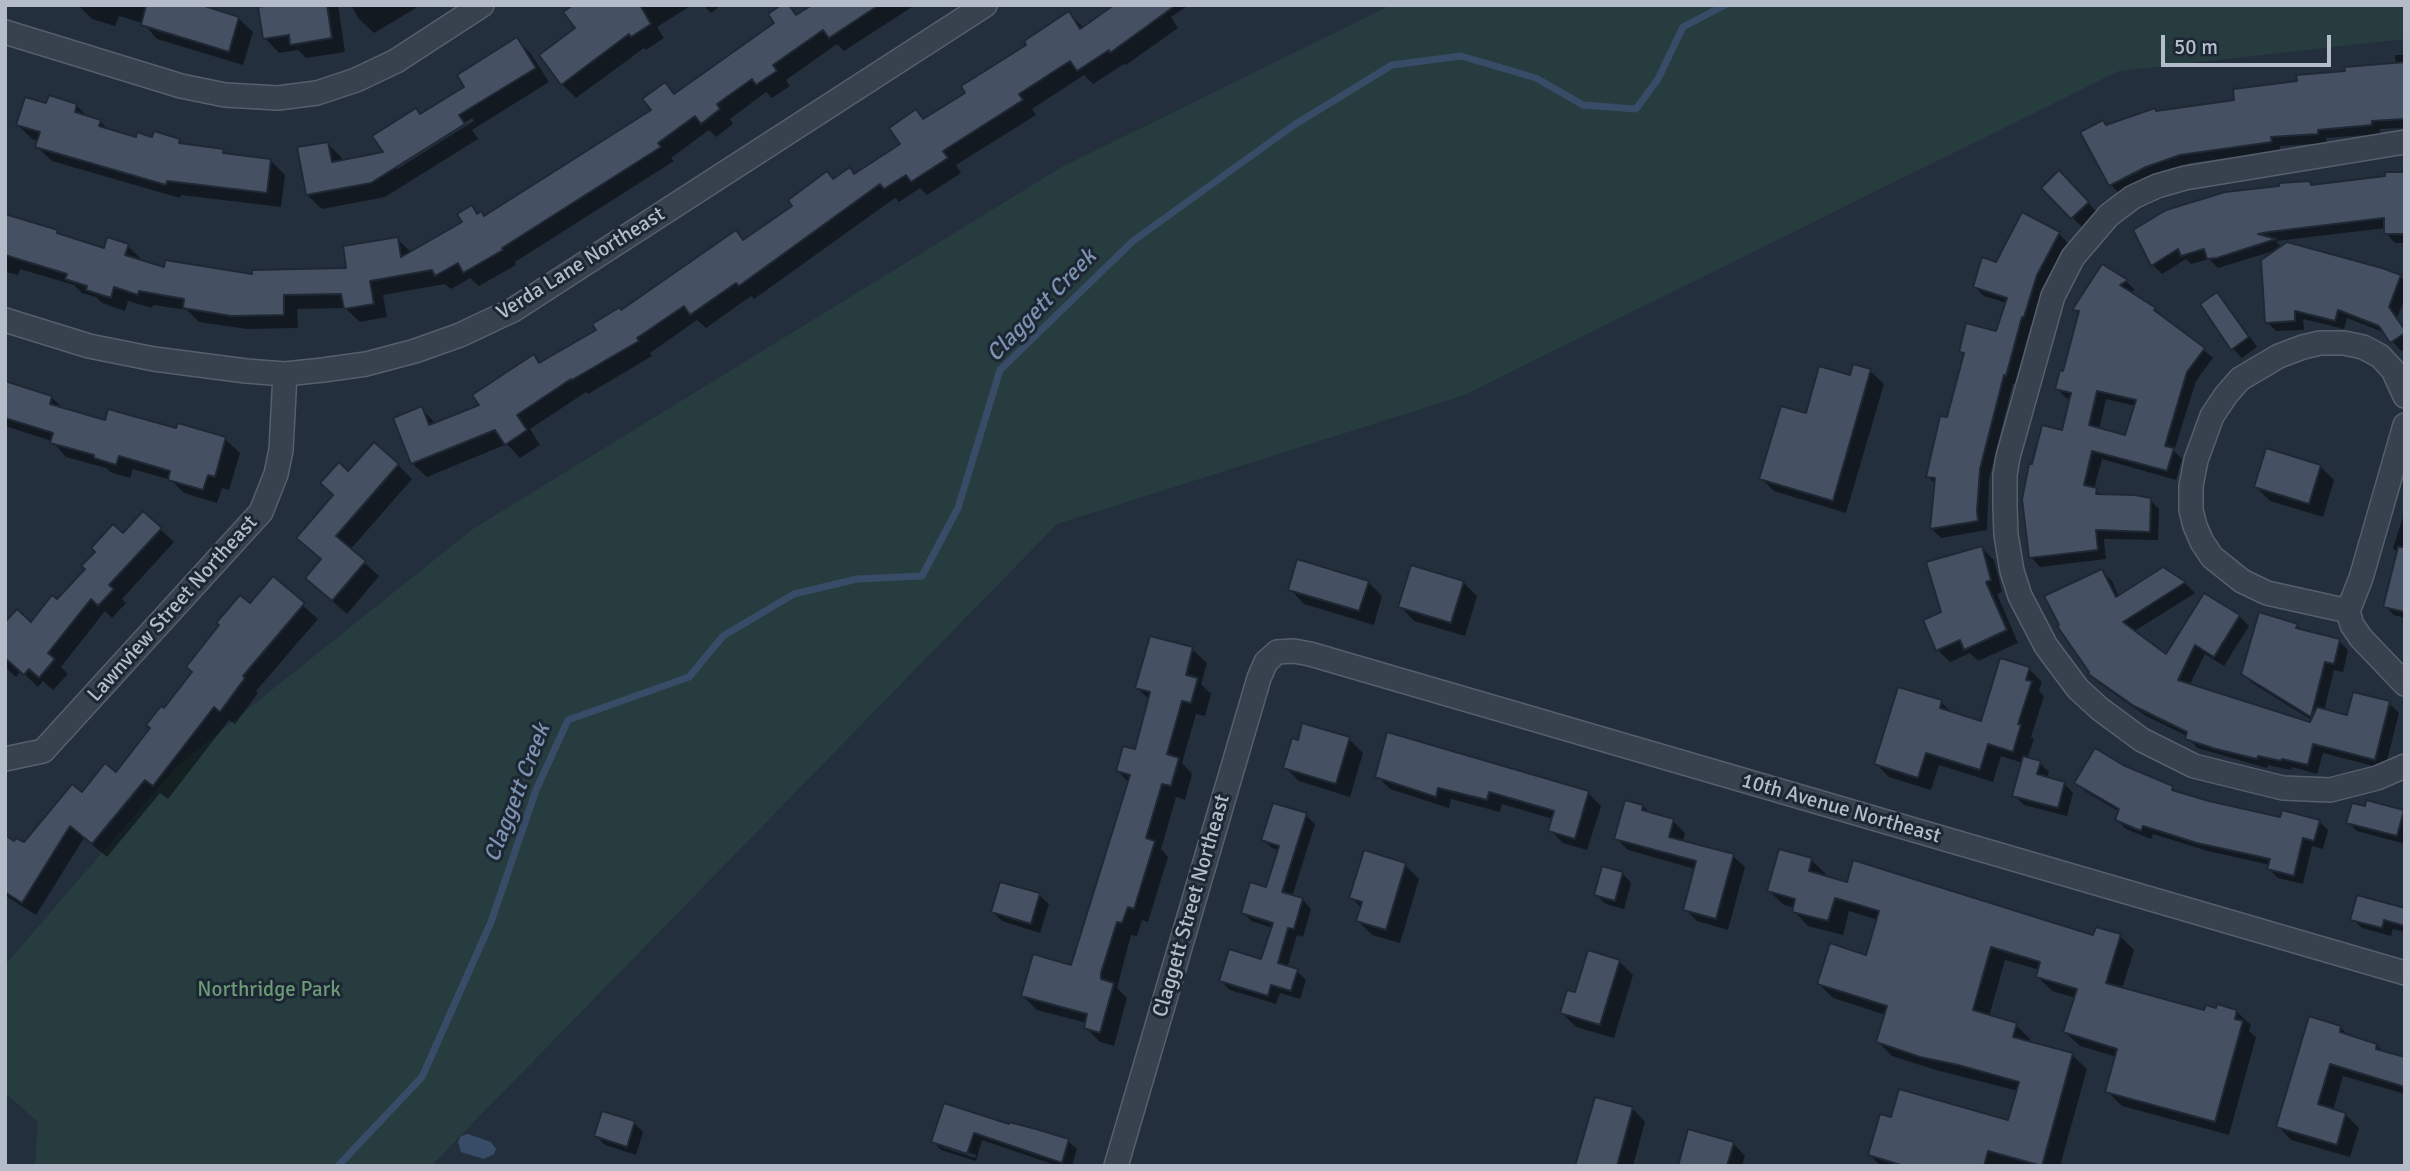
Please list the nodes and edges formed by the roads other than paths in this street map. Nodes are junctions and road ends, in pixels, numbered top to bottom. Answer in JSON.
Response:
{"nodes":[{"id":1,"x":482,"y":5,"type":"edge"},
{"id":2,"x":985,"y":5,"type":"edge"},
{"id":3,"x":5,"y":32,"type":"edge"},
{"id":4,"x":2405,"y":142,"type":"edge"},
{"id":5,"x":5,"y":320,"type":"edge"},
{"id":6,"x":285,"y":373,"type":"junction"},
{"id":7,"x":2405,"y":396,"type":"edge"},
{"id":8,"x":2405,"y":425,"type":"edge"},
{"id":9,"x":2348,"y":611,"type":"junction"},
{"id":10,"x":1277,"y":653,"type":"joint"},
{"id":11,"x":2405,"y":684,"type":"edge"},
{"id":12,"x":5,"y":760,"type":"edge"},
{"id":13,"x":2405,"y":766,"type":"edge"},
{"id":14,"x":2405,"y":973,"type":"edge"},
{"id":15,"x":1116,"y":1166,"type":"edge"}],
"edges":[{"from":1,"to":3,"type":"street"},
{"from":2,"to":6,"type":"street","name":"Verda Lane Northeast"},
{"from":4,"to":13,"type":"street"},
{"from":5,"to":6,"type":"street","name":"Verda Lane Northeast"},
{"from":6,"to":12,"type":"street","name":"Lawnview Street Northeast"},
{"from":7,"to":9,"type":"street"},
{"from":8,"to":9,"type":"street"},
{"from":9,"to":11,"type":"street"},
{"from":10,"to":14,"type":"street","name":"10th Avenue Northeast"},
{"from":10,"to":15,"type":"street","name":"Claggett Street Northeast"}]}
